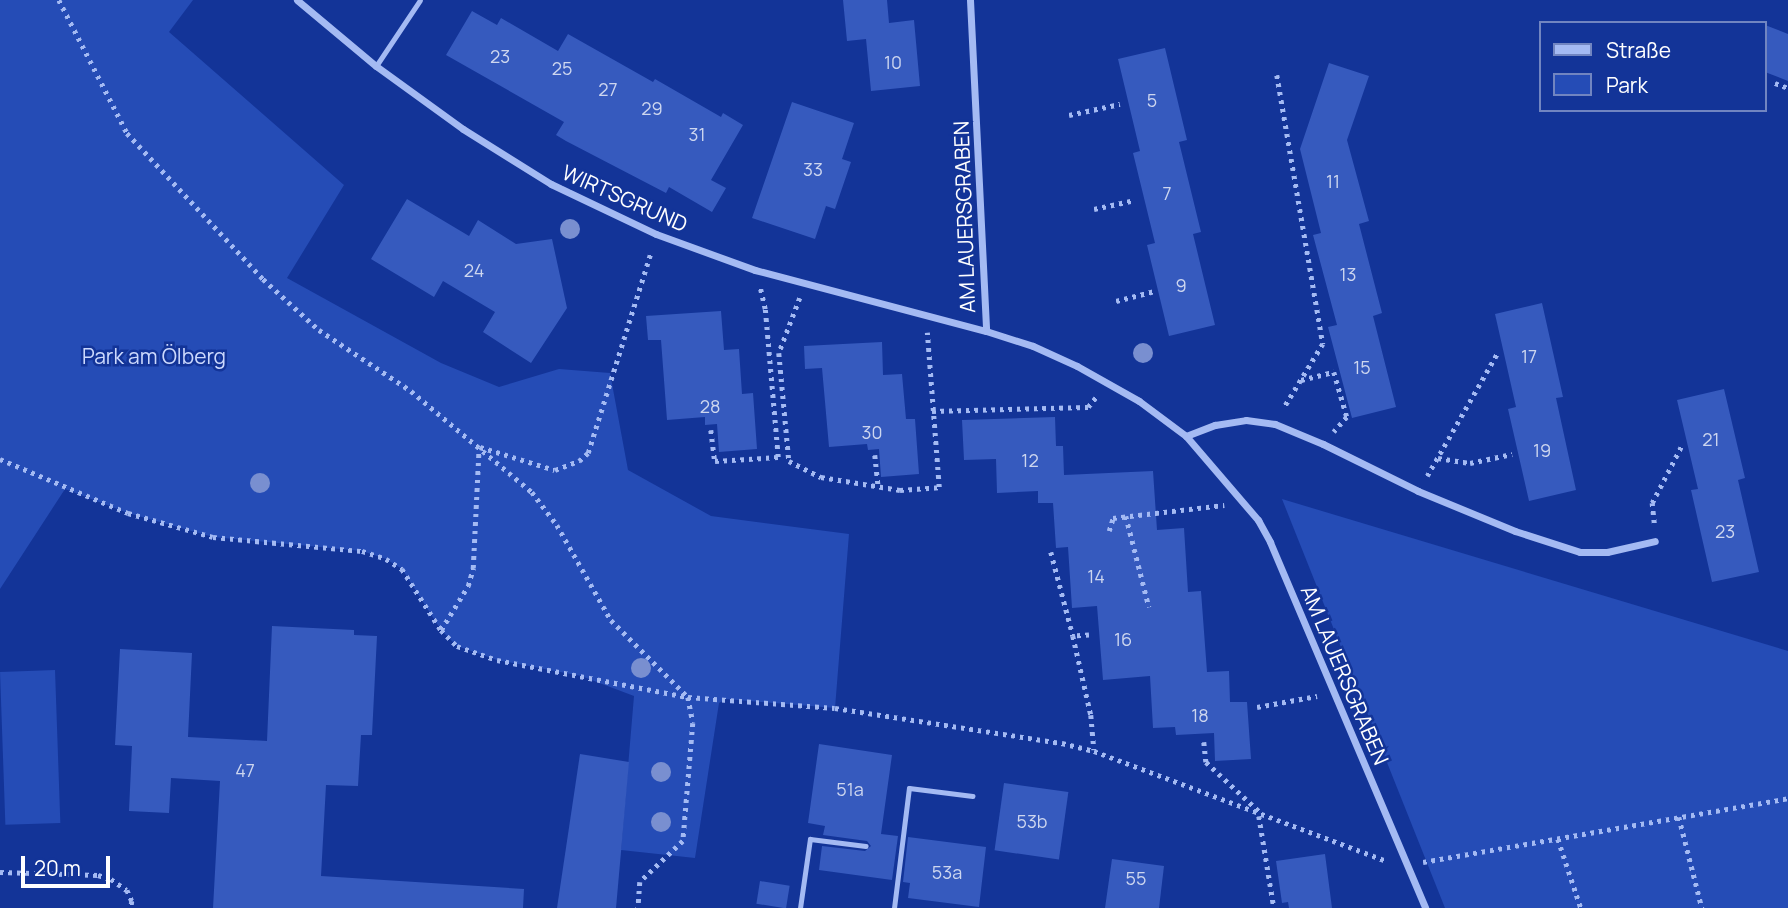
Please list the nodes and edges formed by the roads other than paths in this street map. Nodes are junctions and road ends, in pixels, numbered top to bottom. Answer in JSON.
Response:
{"nodes":[{"id":1,"x":297,"y":0,"type":"edge"},
{"id":2,"x":420,"y":0,"type":"edge"},
{"id":3,"x":970,"y":0,"type":"edge"},
{"id":4,"x":376,"y":66,"type":"junction"},
{"id":5,"x":986,"y":331,"type":"junction"},
{"id":6,"x":1186,"y":436,"type":"junction"},
{"id":7,"x":1655,"y":541,"type":"road end"},
{"id":8,"x":972,"y":796,"type":"dead end"},
{"id":9,"x":866,"y":846,"type":"dead end"},
{"id":10,"x":800,"y":908,"type":"edge"},
{"id":11,"x":894,"y":908,"type":"edge"},
{"id":12,"x":1425,"y":908,"type":"edge"}],
"edges":[{"from":1,"to":4,"type":"street","name":"WIRTSGRUND"},
{"from":2,"to":4,"type":"lane"},
{"from":3,"to":5,"type":"street","name":"AM LAUERSGRABEN"},
{"from":4,"to":5,"type":"street","name":"WIRTSGRUND"},
{"from":5,"to":6,"type":"street","name":"AM LAUERSGRABEN"},
{"from":6,"to":7,"type":"street"},
{"from":6,"to":12,"type":"street","name":"AM LAUERSGRABEN"},
{"from":8,"to":11,"type":"lane"},
{"from":9,"to":10,"type":"lane"}]}
